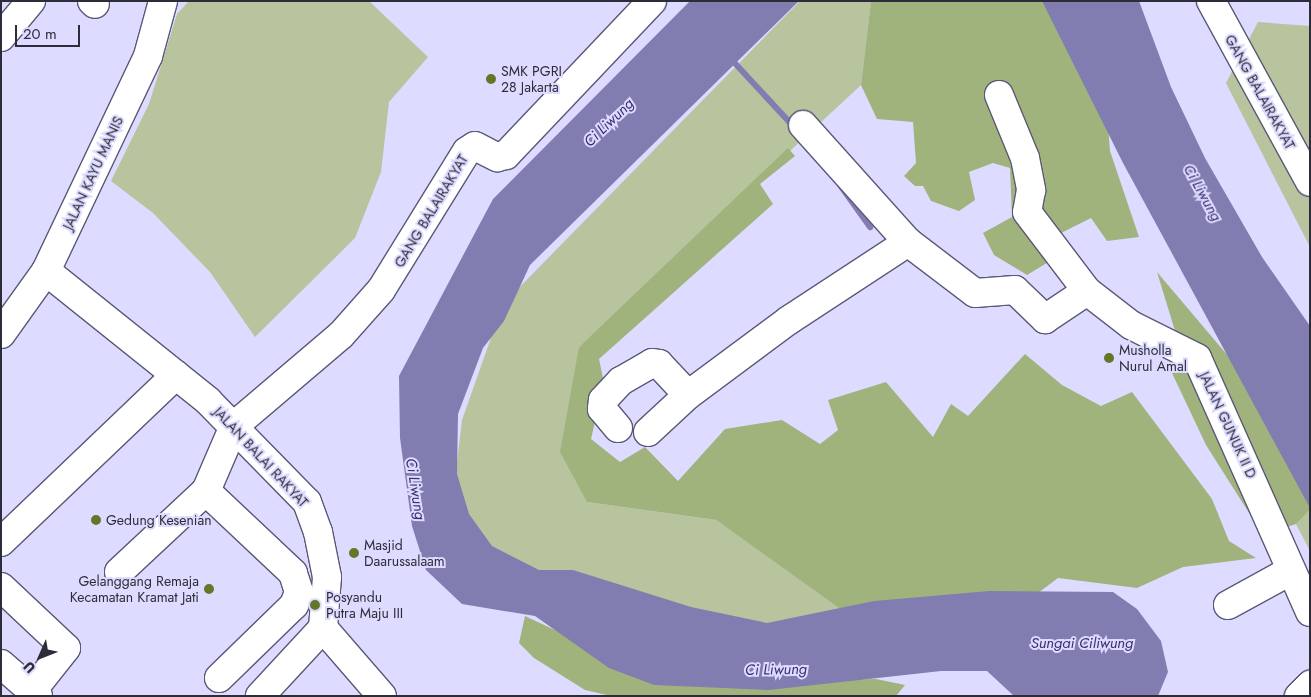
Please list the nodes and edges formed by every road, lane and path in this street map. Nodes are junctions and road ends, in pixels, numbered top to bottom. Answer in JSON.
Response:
{"nodes":[{"id":1,"x":162,"y":1,"type":"edge"},
{"id":2,"x":652,"y":1,"type":"edge"},
{"id":3,"x":1211,"y":1,"type":"edge"},
{"id":4,"x":17,"y":6,"type":"edge"},
{"id":5,"x":1,"y":37,"type":"edge"},
{"id":6,"x":999,"y":96,"type":"dead end"},
{"id":7,"x":803,"y":125,"type":"dead end"},
{"id":8,"x":1310,"y":182,"type":"edge"},
{"id":9,"x":908,"y":242,"type":"junction"},
{"id":10,"x":46,"y":271,"type":"junction"},
{"id":11,"x":1087,"y":291,"type":"junction"},
{"id":12,"x":1,"y":334,"type":"edge"},
{"id":13,"x":176,"y":375,"type":"junction"},
{"id":14,"x":688,"y":395,"type":"junction"},
{"id":15,"x":234,"y":426,"type":"junction"},
{"id":16,"x":618,"y":428,"type":"dead end"},
{"id":17,"x":648,"y":432,"type":"dead end"},
{"id":18,"x":206,"y":491,"type":"junction"},
{"id":19,"x":1,"y":542,"type":"edge"},
{"id":20,"x":1290,"y":571,"type":"junction"},
{"id":21,"x":119,"y":572,"type":"dead end"},
{"id":22,"x":1,"y":587,"type":"edge"},
{"id":23,"x":1228,"y":605,"type":"dead end"},
{"id":24,"x":1310,"y":612,"type":"edge"},
{"id":25,"x":323,"y":628,"type":"junction"},
{"id":26,"x":1,"y":664,"type":"edge"},
{"id":27,"x":219,"y":678,"type":"dead end"},
{"id":28,"x":1310,"y":685,"type":"edge"},
{"id":29,"x":35,"y":693,"type":"edge"},
{"id":30,"x":260,"y":696,"type":"edge"},
{"id":31,"x":382,"y":696,"type":"edge"},
{"id":32,"x":1299,"y":696,"type":"edge"}],
"edges":[{"from":1,"to":10,"type":"street","name":"JALAN KAYU MANIS"},
{"from":2,"to":15,"type":"street","name":"GANG BALAIRAKYAT"},
{"from":3,"to":8,"type":"street","name":"GANG BALAIRAKYAT"},
{"from":4,"to":5,"type":"street"},
{"from":6,"to":11,"type":"street","name":"JALAN GUNUK II D"},
{"from":7,"to":9,"type":"street"},
{"from":9,"to":11,"type":"street"},
{"from":9,"to":14,"type":"street"},
{"from":10,"to":12,"type":"street","name":"JALAN KAYU MANIS"},
{"from":10,"to":13,"type":"street","name":"JALAN BALAI RAKYAT"},
{"from":11,"to":20,"type":"street","name":"JALAN GUNUK II D"},
{"from":13,"to":15,"type":"street","name":"JALAN BALAI RAKYAT"},
{"from":13,"to":19,"type":"street"},
{"from":14,"to":16,"type":"street"},
{"from":14,"to":17,"type":"street"},
{"from":15,"to":18,"type":"street"},
{"from":15,"to":25,"type":"street","name":"JALAN BALAI RAKYAT"},
{"from":18,"to":21,"type":"street"},
{"from":18,"to":27,"type":"street"},
{"from":20,"to":23,"type":"street"},
{"from":20,"to":24,"type":"street","name":"JALAN GUNUK II D"},
{"from":22,"to":29,"type":"street"},
{"from":25,"to":30,"type":"street"},
{"from":25,"to":31,"type":"street"},
{"from":26,"to":29,"type":"street"},
{"from":28,"to":32,"type":"street"}]}
